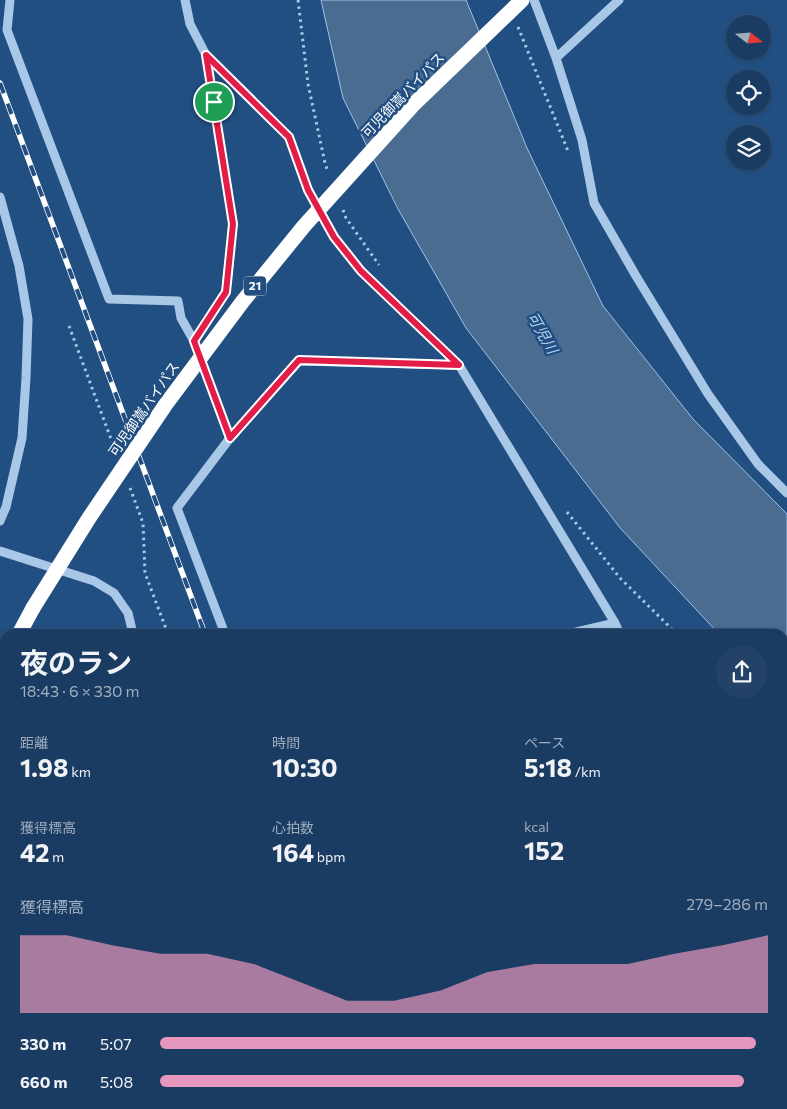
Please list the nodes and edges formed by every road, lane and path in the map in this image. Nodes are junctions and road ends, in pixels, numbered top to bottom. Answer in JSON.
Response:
{"nodes":[{"id":1,"x":10,"y":0,"type":"edge"},
{"id":2,"x":185,"y":0,"type":"edge"},
{"id":3,"x":298,"y":0,"type":"edge"},
{"id":4,"x":522,"y":0,"type":"edge"},
{"id":5,"x":534,"y":0,"type":"edge"},
{"id":6,"x":619,"y":0,"type":"edge"},
{"id":7,"x":518,"y":27,"type":"dead end"},
{"id":8,"x":206,"y":55,"type":"junction"},
{"id":9,"x":556,"y":58,"type":"junction"},
{"id":10,"x":568,"y":152,"type":"dead end"},
{"id":11,"x":328,"y":172,"type":"dead end"},
{"id":12,"x":0,"y":197,"type":"edge"},
{"id":13,"x":343,"y":209,"type":"dead end"},
{"id":14,"x":382,"y":270,"type":"dead end"},
{"id":15,"x":194,"y":341,"type":"junction"},
{"id":16,"x":459,"y":365,"type":"junction"},
{"id":17,"x":230,"y":438,"type":"junction"},
{"id":18,"x":787,"y":492,"type":"edge"},
{"id":19,"x":565,"y":509,"type":"dead end"},
{"id":20,"x":0,"y":521,"type":"edge"},
{"id":21,"x":0,"y":551,"type":"edge"},
{"id":22,"x":615,"y":623,"type":"junction"},
{"id":23,"x":22,"y":629,"type":"edge"},
{"id":24,"x":132,"y":629,"type":"edge"},
{"id":25,"x":223,"y":629,"type":"edge"},
{"id":26,"x":589,"y":629,"type":"edge"},
{"id":27,"x":618,"y":629,"type":"edge"},
{"id":28,"x":672,"y":629,"type":"edge"}],
"edges":[{"from":1,"to":15,"type":"street"},
{"from":2,"to":8,"type":"street"},
{"from":3,"to":11,"type":"path"},
{"from":4,"to":23,"type":"highway","name":"可児御嵩バイパス","number":"21","bridge":true},
{"from":5,"to":9,"type":"street"},
{"from":6,"to":9,"type":"street"},
{"from":7,"to":10,"type":"path"},
{"from":8,"to":15,"type":"street"},
{"from":8,"to":16,"type":"street"},
{"from":9,"to":18,"type":"street"},
{"from":12,"to":20,"type":"street"},
{"from":13,"to":14,"type":"path"},
{"from":15,"to":17,"type":"street"},
{"from":16,"to":17,"type":"street"},
{"from":16,"to":22,"type":"street"},
{"from":17,"to":25,"type":"street"},
{"from":19,"to":28,"type":"path"},
{"from":21,"to":24,"type":"street"},
{"from":22,"to":26,"type":"street"},
{"from":22,"to":27,"type":"street"}]}
